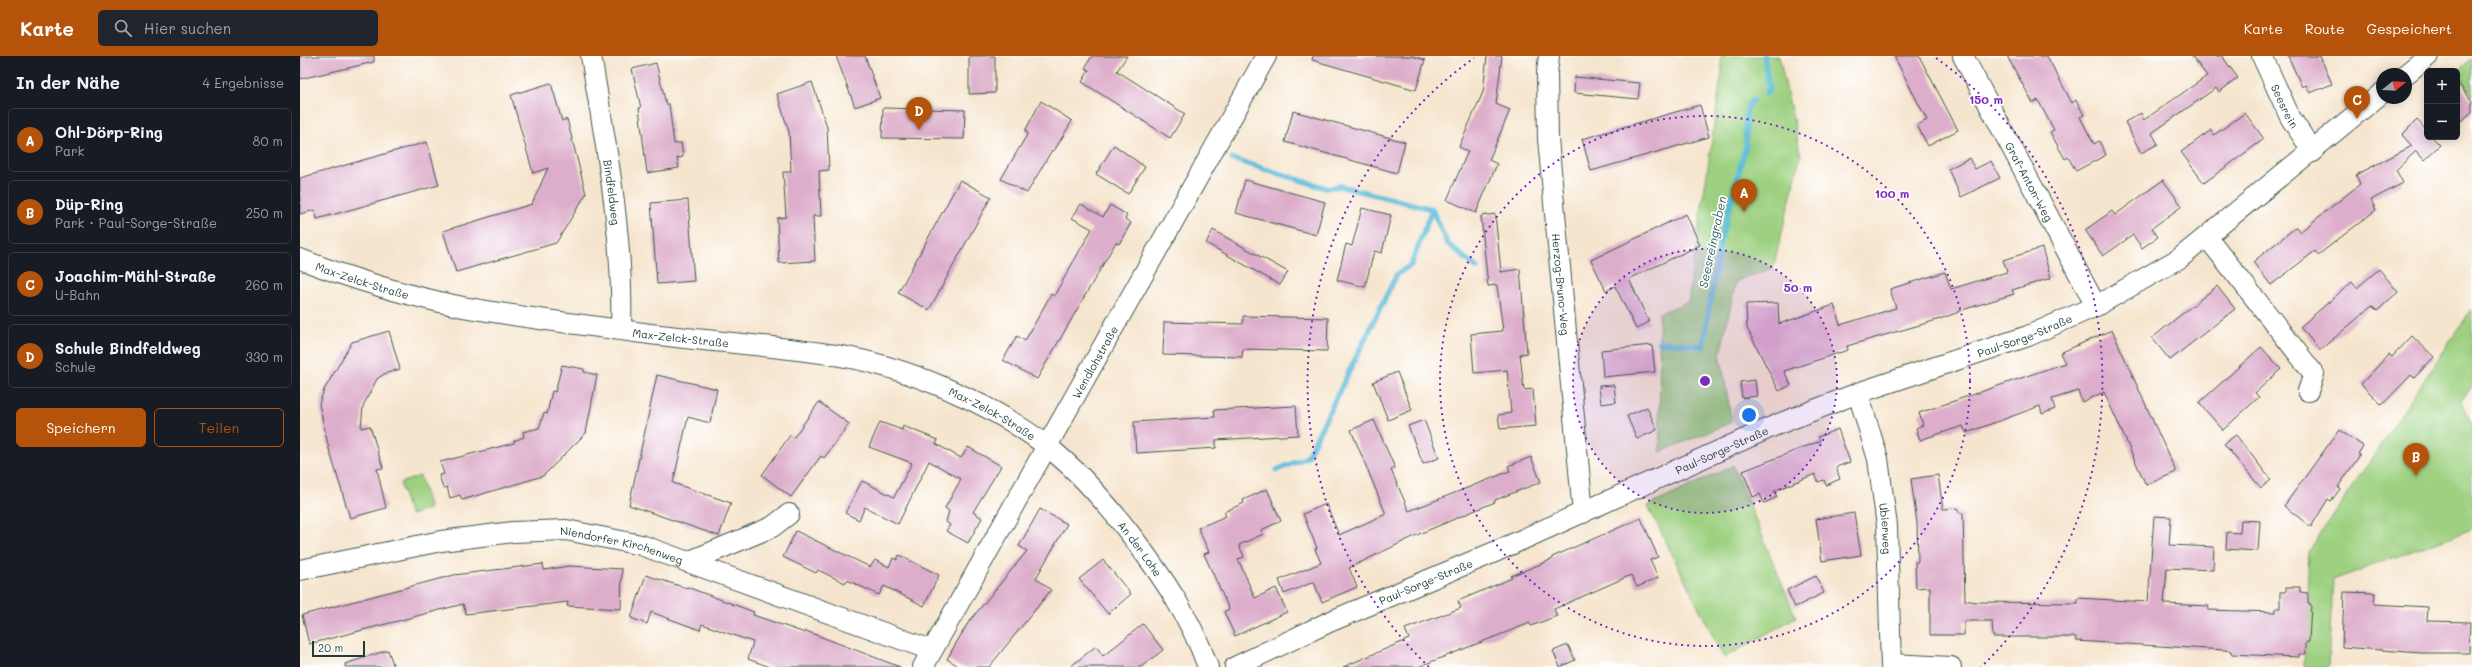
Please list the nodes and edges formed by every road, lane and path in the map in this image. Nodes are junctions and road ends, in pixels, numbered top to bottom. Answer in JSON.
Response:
{"nodes":[{"id":1,"x":591,"y":56,"type":"edge"},
{"id":2,"x":1266,"y":56,"type":"edge"},
{"id":3,"x":1549,"y":56,"type":"edge"},
{"id":4,"x":1963,"y":56,"type":"edge"},
{"id":5,"x":2262,"y":56,"type":"edge"},
{"id":6,"x":2428,"y":56,"type":"edge"},
{"id":7,"x":2412,"y":69,"type":"edge"},
{"id":8,"x":2376,"y":98,"type":"edge"},
{"id":9,"x":2313,"y":152,"type":"junction"},
{"id":10,"x":2207,"y":237,"type":"junction"},
{"id":11,"x":300,"y":259,"type":"edge"},
{"id":12,"x":2096,"y":306,"type":"junction"},
{"id":13,"x":621,"y":329,"type":"junction"},
{"id":14,"x":2308,"y":391,"type":"dead end"},
{"id":15,"x":1858,"y":392,"type":"junction"},
{"id":16,"x":1048,"y":447,"type":"junction"},
{"id":17,"x":1583,"y":513,"type":"junction"},
{"id":18,"x":789,"y":514,"type":"dead end"},
{"id":19,"x":688,"y":562,"type":"junction"},
{"id":20,"x":300,"y":570,"type":"edge"},
{"id":21,"x":927,"y":659,"type":"edge"},
{"id":22,"x":1891,"y":666,"type":"edge"},
{"id":23,"x":1208,"y":667,"type":"edge"},
{"id":24,"x":1235,"y":667,"type":"edge"},
{"id":25,"x":1951,"y":667,"type":"edge"}],
"edges":[{"from":1,"to":13,"type":"street","name":"Bindfeldweg"},
{"from":2,"to":16,"type":"street","name":"Wendlohstraße"},
{"from":3,"to":17,"type":"street","name":"Herzog-Bruno-Weg"},
{"from":4,"to":12,"type":"street","name":"Graf-Anton-Weg"},
{"from":5,"to":9,"type":"street","name":"Seesrein"},
{"from":6,"to":7,"type":"street"},
{"from":8,"to":9,"type":"street","name":"Paul-Sorge-Straße"},
{"from":9,"to":10,"type":"street","name":"Paul-Sorge-Straße"},
{"from":10,"to":12,"type":"street","name":"Paul-Sorge-Straße"},
{"from":10,"to":14,"type":"street"},
{"from":11,"to":13,"type":"street","name":"Max-Zelck-Straße"},
{"from":12,"to":15,"type":"street","name":"Paul-Sorge-Straße"},
{"from":13,"to":16,"type":"street","name":"Max-Zelck-Straße"},
{"from":15,"to":17,"type":"street","name":"Paul-Sorge-Straße"},
{"from":15,"to":22,"type":"street","name":"Ubierweg"},
{"from":16,"to":21,"type":"street","name":"Wendlohstraße"},
{"from":16,"to":23,"type":"street","name":"An der Lohe"},
{"from":17,"to":24,"type":"street","name":"Paul-Sorge-Straße"},
{"from":18,"to":19,"type":"street"},
{"from":19,"to":20,"type":"street","name":"Niendorfer Kirchenweg"},
{"from":19,"to":21,"type":"street","name":"Niendorfer Kirchenweg"},
{"from":22,"to":25,"type":"street"}]}
